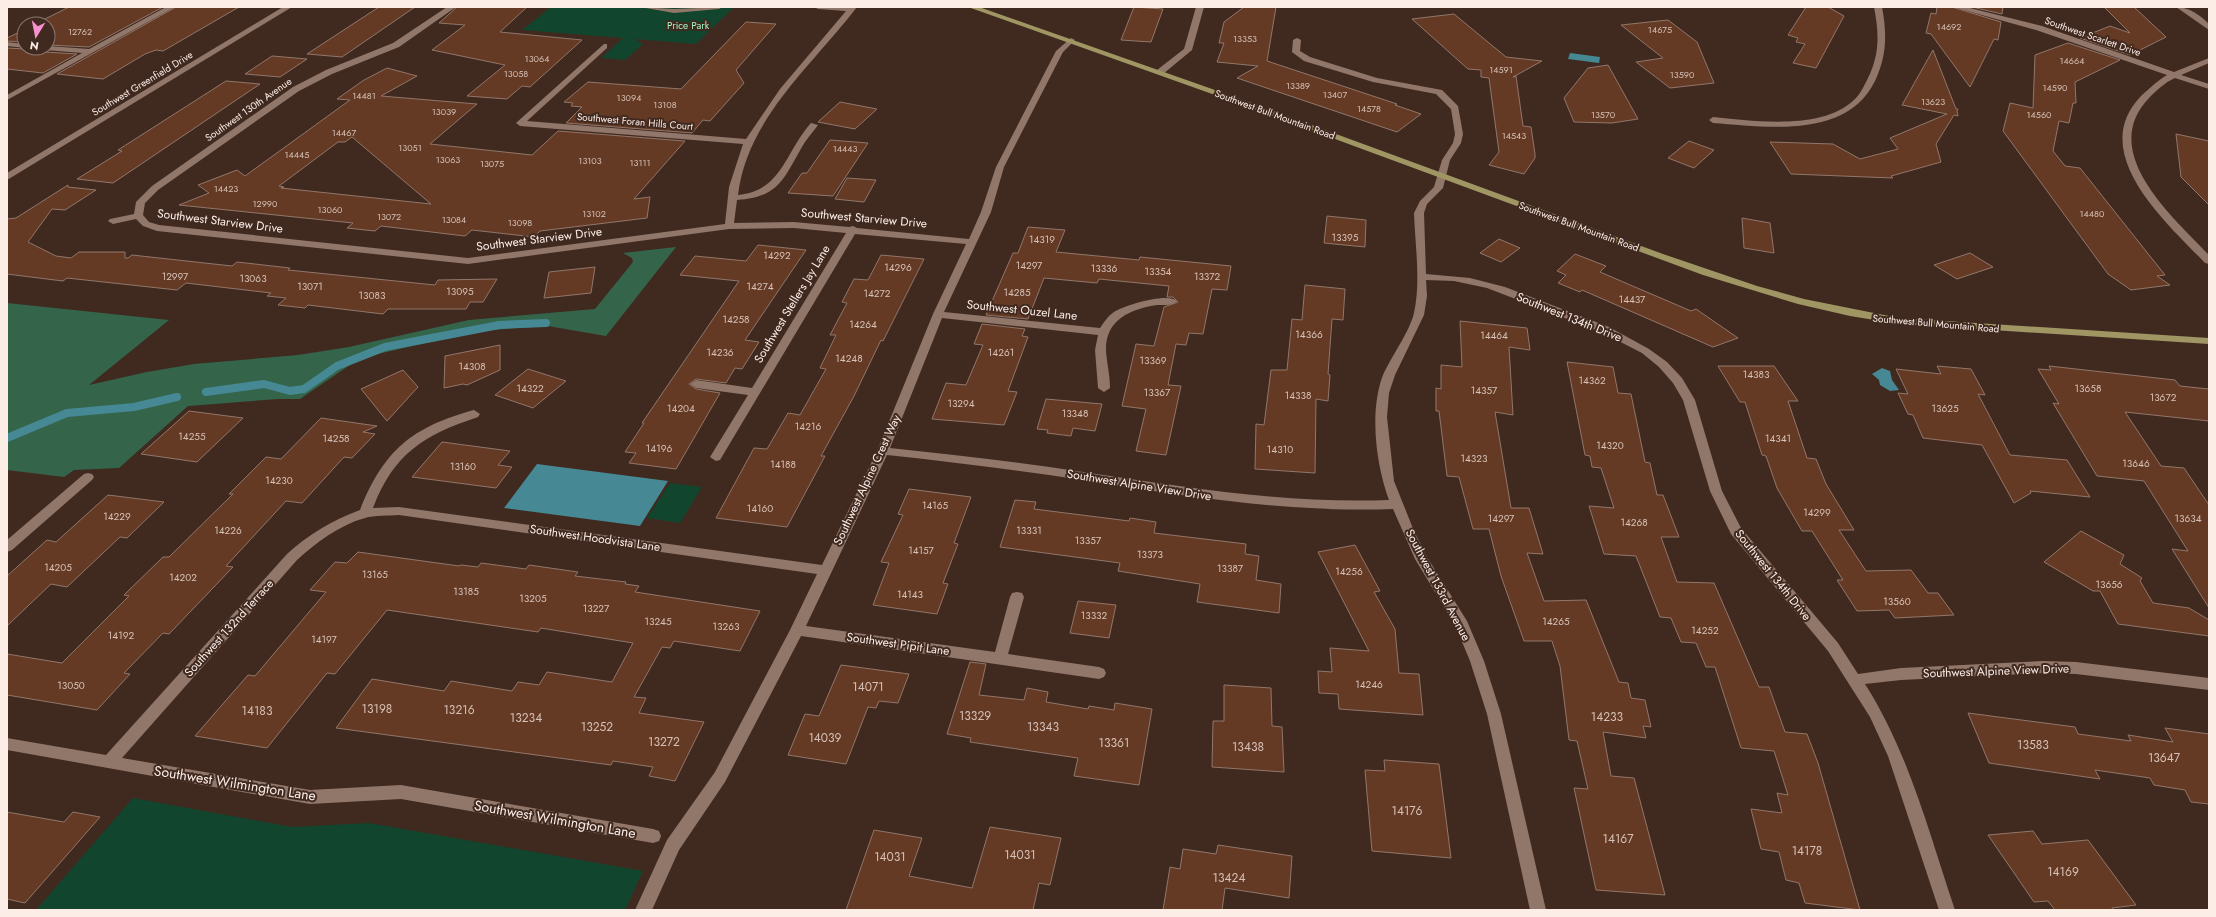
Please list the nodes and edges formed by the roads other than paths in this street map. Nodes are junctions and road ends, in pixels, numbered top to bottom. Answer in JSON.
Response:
{"nodes":[{"id":1,"x":171,"y":7,"type":"edge"},
{"id":2,"x":288,"y":7,"type":"edge"},
{"id":3,"x":452,"y":7,"type":"edge"},
{"id":4,"x":644,"y":7,"type":"edge"},
{"id":5,"x":719,"y":7,"type":"edge"},
{"id":6,"x":818,"y":7,"type":"edge"},
{"id":7,"x":972,"y":7,"type":"edge"},
{"id":8,"x":1200,"y":7,"type":"edge"},
{"id":9,"x":1878,"y":7,"type":"edge"},
{"id":10,"x":1957,"y":7,"type":"edge"},
{"id":11,"x":2180,"y":7,"type":"edge"},
{"id":12,"x":852,"y":8,"type":"edge"},
{"id":13,"x":2209,"y":28,"type":"edge"},
{"id":14,"x":1071,"y":40,"type":"junction"},
{"id":15,"x":1297,"y":40,"type":"dead end"},
{"id":16,"x":604,"y":46,"type":"dead end"},
{"id":17,"x":56,"y":49,"type":"edge"},
{"id":18,"x":91,"y":52,"type":"junction"},
{"id":19,"x":2209,"y":60,"type":"edge"},
{"id":20,"x":1160,"y":72,"type":"junction"},
{"id":21,"x":2176,"y":75,"type":"junction"},
{"id":22,"x":2209,"y":88,"type":"edge"},
{"id":23,"x":7,"y":98,"type":"edge"},
{"id":24,"x":1713,"y":120,"type":"dead end"},
{"id":25,"x":814,"y":125,"type":"dead end"},
{"id":26,"x":748,"y":142,"type":"junction"},
{"id":27,"x":1441,"y":175,"type":"junction"},
{"id":28,"x":7,"y":177,"type":"edge"},
{"id":29,"x":732,"y":198,"type":"junction"},
{"id":30,"x":138,"y":216,"type":"junction"},
{"id":31,"x":113,"y":220,"type":"dead end"},
{"id":32,"x":729,"y":226,"type":"junction"},
{"id":33,"x":853,"y":229,"type":"junction"},
{"id":34,"x":972,"y":242,"type":"junction"},
{"id":35,"x":2209,"y":261,"type":"edge"},
{"id":36,"x":1422,"y":277,"type":"junction"},
{"id":37,"x":1172,"y":301,"type":"dead end"},
{"id":38,"x":938,"y":314,"type":"junction"},
{"id":39,"x":1103,"y":332,"type":"junction"},
{"id":40,"x":2209,"y":341,"type":"edge"},
{"id":41,"x":696,"y":384,"type":"dead end"},
{"id":42,"x":1104,"y":388,"type":"dead end"},
{"id":43,"x":754,"y":392,"type":"junction"},
{"id":44,"x":474,"y":414,"type":"dead end"},
{"id":45,"x":883,"y":451,"type":"junction"},
{"id":46,"x":716,"y":457,"type":"dead end"},
{"id":47,"x":88,"y":477,"type":"dead end"},
{"id":48,"x":1396,"y":504,"type":"junction"},
{"id":49,"x":365,"y":513,"type":"junction"},
{"id":50,"x":7,"y":547,"type":"edge"},
{"id":51,"x":824,"y":570,"type":"junction"},
{"id":52,"x":1017,"y":597,"type":"dead end"},
{"id":53,"x":797,"y":630,"type":"junction"},
{"id":54,"x":1000,"y":659,"type":"junction"},
{"id":55,"x":1099,"y":673,"type":"dead end"},
{"id":56,"x":1854,"y":680,"type":"junction"},
{"id":57,"x":2209,"y":684,"type":"edge"},
{"id":58,"x":7,"y":744,"type":"edge"},
{"id":59,"x":109,"y":762,"type":"junction"},
{"id":60,"x":653,"y":836,"type":"dead end"},
{"id":61,"x":643,"y":910,"type":"edge"},
{"id":62,"x":1538,"y":910,"type":"edge"},
{"id":63,"x":1947,"y":910,"type":"edge"}],
"edges":[{"from":1,"to":18,"type":"street"},
{"from":2,"to":28,"type":"street","name":"Southwest Greenfield Drive"},
{"from":3,"to":30,"type":"street","name":"Southwest 130th Avenue"},
{"from":4,"to":5,"type":"street"},
{"from":6,"to":12,"type":"street"},
{"from":7,"to":14,"type":"main road","name":"Southwest Bull Mountain Road"},
{"from":8,"to":20,"type":"street"},
{"from":9,"to":24,"type":"street"},
{"from":10,"to":21,"type":"street","name":"Southwest Scarlett Drive"},
{"from":11,"to":13,"type":"street"},
{"from":12,"to":26,"type":"street"},
{"from":14,"to":20,"type":"main road","name":"Southwest Bull Mountain Road"},
{"from":14,"to":34,"type":"street","name":"Southwest Alpine Crest Way"},
{"from":15,"to":27,"type":"street","name":"Southwest 133rd Avenue"},
{"from":16,"to":26,"type":"street","name":"Southwest Foran Hills Court"},
{"from":17,"to":18,"type":"street"},
{"from":18,"to":23,"type":"street"},
{"from":19,"to":21,"type":"street"},
{"from":20,"to":27,"type":"main road","name":"Southwest Bull Mountain Road"},
{"from":21,"to":22,"type":"street","name":"Southwest Scarlett Drive"},
{"from":21,"to":35,"type":"street"},
{"from":25,"to":29,"type":"street"},
{"from":26,"to":29,"type":"street"},
{"from":27,"to":36,"type":"street","name":"Southwest 133rd Avenue"},
{"from":27,"to":40,"type":"main road","name":"Southwest Bull Mountain Road"},
{"from":29,"to":32,"type":"street"},
{"from":30,"to":31,"type":"street"},
{"from":30,"to":32,"type":"street","name":"Southwest Starview Drive"},
{"from":32,"to":33,"type":"street","name":"Southwest Starview Drive"},
{"from":33,"to":34,"type":"street","name":"Southwest Starview Drive"},
{"from":33,"to":43,"type":"street","name":"Southwest Stellers Jay Lane"},
{"from":34,"to":38,"type":"street","name":"Southwest Alpine Crest Way"},
{"from":36,"to":48,"type":"street","name":"Southwest 133rd Avenue"},
{"from":36,"to":56,"type":"street","name":"Southwest 134th Drive"},
{"from":37,"to":39,"type":"street"},
{"from":38,"to":39,"type":"street","name":"Southwest Ouzel Lane"},
{"from":38,"to":45,"type":"street","name":"Southwest Alpine Crest Way"},
{"from":39,"to":42,"type":"street"},
{"from":41,"to":43,"type":"street"},
{"from":43,"to":46,"type":"street","name":"Southwest Stellers Jay Lane"},
{"from":44,"to":49,"type":"street"},
{"from":45,"to":48,"type":"street","name":"Southwest Alpine View Drive"},
{"from":45,"to":51,"type":"street","name":"Southwest Alpine Crest Way"},
{"from":47,"to":50,"type":"street"},
{"from":48,"to":62,"type":"street","name":"Southwest 133rd Avenue"},
{"from":49,"to":51,"type":"street","name":"Southwest Hoodvista Lane"},
{"from":49,"to":59,"type":"street","name":"Southwest 132nd Terrace"},
{"from":51,"to":53,"type":"street","name":"Southwest Alpine Crest Way"},
{"from":52,"to":54,"type":"street"},
{"from":53,"to":54,"type":"street","name":"Southwest Pipit Lane"},
{"from":53,"to":61,"type":"street","name":"Southwest Alpine Crest Way"},
{"from":54,"to":55,"type":"street","name":"Southwest Pipit Lane"},
{"from":56,"to":57,"type":"street","name":"Southwest Alpine View Drive"},
{"from":56,"to":63,"type":"street","name":"Southwest 134th Drive"},
{"from":58,"to":59,"type":"street","name":"Southwest Wilmington Lane"},
{"from":59,"to":60,"type":"street","name":"Southwest Wilmington Lane"}]}
